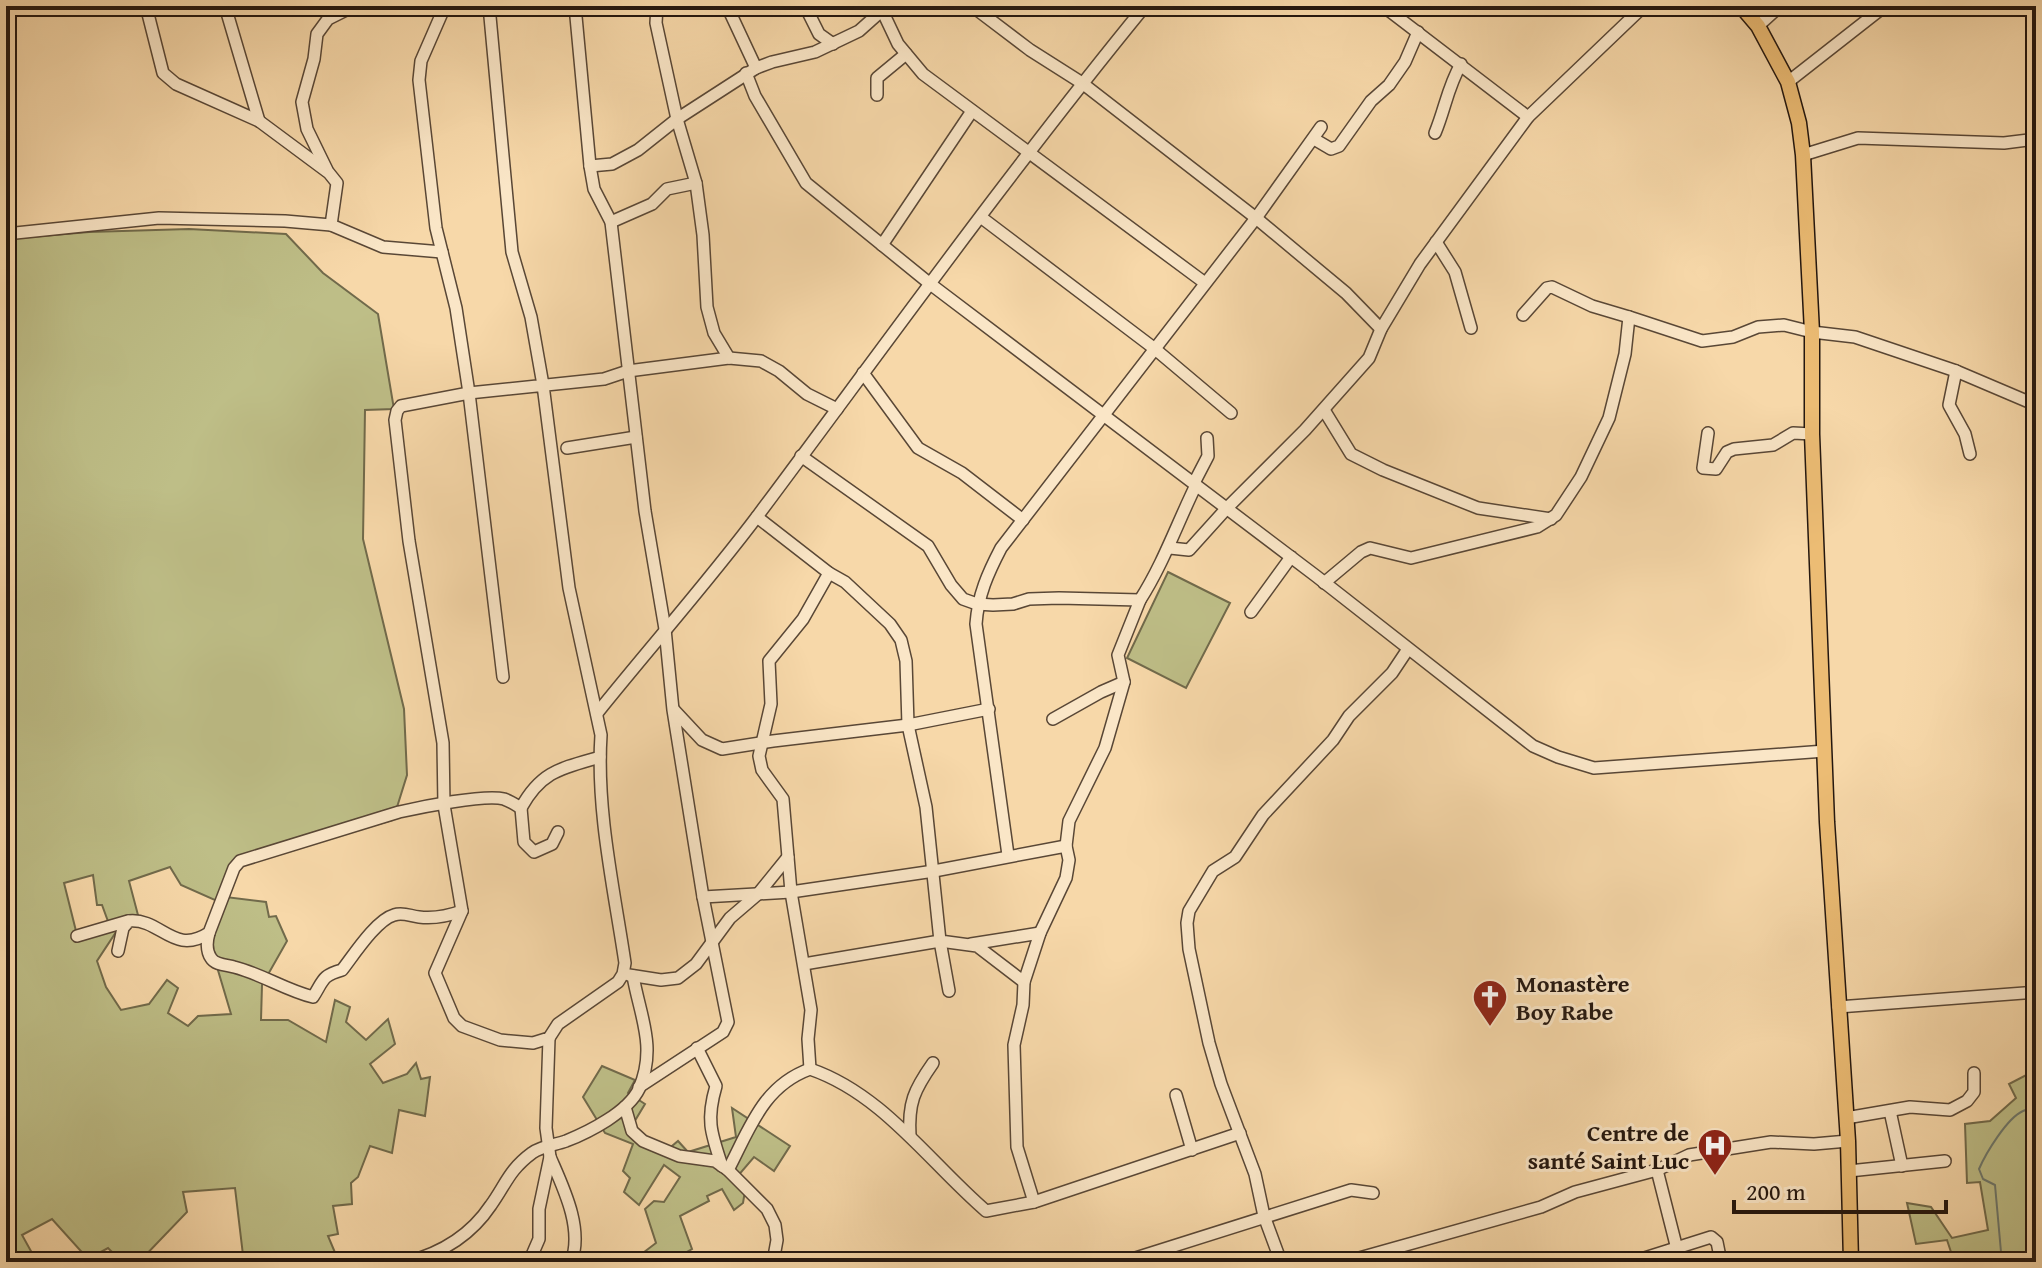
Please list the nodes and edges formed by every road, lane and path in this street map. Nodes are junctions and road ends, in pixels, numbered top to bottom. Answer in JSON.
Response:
{"nodes":[{"id":1,"x":146,"y":6,"type":"edge"},
{"id":2,"x":225,"y":6,"type":"edge"},
{"id":3,"x":323,"y":6,"type":"edge"},
{"id":4,"x":354,"y":6,"type":"edge"},
{"id":5,"x":445,"y":6,"type":"edge"},
{"id":6,"x":489,"y":6,"type":"edge"},
{"id":7,"x":575,"y":6,"type":"edge"},
{"id":8,"x":657,"y":6,"type":"edge"},
{"id":9,"x":727,"y":6,"type":"edge"},
{"id":10,"x":805,"y":6,"type":"edge"},
{"id":11,"x":972,"y":6,"type":"edge"},
{"id":12,"x":1145,"y":6,"type":"edge"},
{"id":13,"x":1383,"y":6,"type":"edge"},
{"id":14,"x":1644,"y":6,"type":"edge"},
{"id":15,"x":1741,"y":6,"type":"edge"},
{"id":16,"x":1780,"y":6,"type":"edge"},
{"id":17,"x":1885,"y":6,"type":"edge"},
{"id":18,"x":883,"y":7,"type":"edge"},
{"id":19,"x":328,"y":19,"type":"junction"},
{"id":20,"x":1758,"y":26,"type":"junction"},
{"id":21,"x":1418,"y":32,"type":"junction"},
{"id":22,"x":833,"y":44,"type":"junction"},
{"id":23,"x":906,"y":54,"type":"junction"},
{"id":24,"x":1461,"y":64,"type":"junction"},
{"id":25,"x":751,"y":71,"type":"junction"},
{"id":26,"x":1788,"y":82,"type":"junction"},
{"id":27,"x":1082,"y":83,"type":"junction"},
{"id":28,"x":877,"y":95,"type":"dead end"},
{"id":29,"x":972,"y":111,"type":"junction"},
{"id":30,"x":1528,"y":117,"type":"junction"},
{"id":31,"x":677,"y":119,"type":"junction"},
{"id":32,"x":259,"y":121,"type":"junction"},
{"id":33,"x":1321,"y":127,"type":"dead end"},
{"id":34,"x":1435,"y":133,"type":"dead end"},
{"id":35,"x":1314,"y":139,"type":"junction"},
{"id":36,"x":2036,"y":139,"type":"edge"},
{"id":37,"x":1030,"y":153,"type":"junction"},
{"id":38,"x":1803,"y":155,"type":"junction"},
{"id":39,"x":590,"y":166,"type":"junction"},
{"id":40,"x":329,"y":173,"type":"junction"},
{"id":41,"x":696,"y":183,"type":"junction"},
{"id":42,"x":982,"y":218,"type":"junction"},
{"id":43,"x":1256,"y":218,"type":"junction"},
{"id":44,"x":611,"y":222,"type":"junction"},
{"id":45,"x":331,"y":225,"type":"junction"},
{"id":46,"x":6,"y":234,"type":"edge"},
{"id":47,"x":1436,"y":242,"type":"junction"},
{"id":48,"x":882,"y":245,"type":"junction"},
{"id":49,"x":442,"y":252,"type":"junction"},
{"id":50,"x":929,"y":283,"type":"junction"},
{"id":51,"x":1205,"y":283,"type":"junction"},
{"id":52,"x":1523,"y":315,"type":"dead end"},
{"id":53,"x":1629,"y":317,"type":"junction"},
{"id":54,"x":1471,"y":328,"type":"dead end"},
{"id":55,"x":1381,"y":329,"type":"junction"},
{"id":56,"x":1812,"y":332,"type":"junction"},
{"id":57,"x":1155,"y":349,"type":"junction"},
{"id":58,"x":729,"y":358,"type":"junction"},
{"id":59,"x":628,"y":371,"type":"junction"},
{"id":60,"x":1956,"y":371,"type":"junction"},
{"id":61,"x":863,"y":373,"type":"junction"},
{"id":62,"x":543,"y":385,"type":"junction"},
{"id":63,"x":469,"y":393,"type":"junction"},
{"id":64,"x":2036,"y":405,"type":"edge"},
{"id":65,"x":837,"y":409,"type":"junction"},
{"id":66,"x":1324,"y":410,"type":"junction"},
{"id":67,"x":1231,"y":413,"type":"dead end"},
{"id":68,"x":1105,"y":415,"type":"junction"},
{"id":69,"x":1708,"y":433,"type":"dead end"},
{"id":70,"x":1812,"y":434,"type":"junction"},
{"id":71,"x":636,"y":437,"type":"junction"},
{"id":72,"x":1207,"y":438,"type":"dead end"},
{"id":73,"x":567,"y":448,"type":"dead end"},
{"id":74,"x":1970,"y":454,"type":"dead end"},
{"id":75,"x":801,"y":456,"type":"junction"},
{"id":76,"x":1195,"y":484,"type":"junction"},
{"id":77,"x":1226,"y":509,"type":"junction"},
{"id":78,"x":757,"y":517,"type":"junction"},
{"id":79,"x":1551,"y":519,"type":"junction"},
{"id":80,"x":1023,"y":520,"type":"junction"},
{"id":81,"x":1170,"y":548,"type":"junction"},
{"id":82,"x":1291,"y":557,"type":"junction"},
{"id":83,"x":829,"y":573,"type":"junction"},
{"id":84,"x":1324,"y":583,"type":"junction"},
{"id":85,"x":1140,"y":600,"type":"junction"},
{"id":86,"x":977,"y":604,"type":"junction"},
{"id":87,"x":1251,"y":612,"type":"dead end"},
{"id":88,"x":665,"y":629,"type":"junction"},
{"id":89,"x":1408,"y":649,"type":"junction"},
{"id":90,"x":503,"y":677,"type":"dead end"},
{"id":91,"x":1124,"y":682,"type":"junction"},
{"id":92,"x":989,"y":709,"type":"junction"},
{"id":93,"x":673,"y":710,"type":"junction"},
{"id":94,"x":598,"y":712,"type":"junction"},
{"id":95,"x":1053,"y":719,"type":"dead end"},
{"id":96,"x":908,"y":725,"type":"junction"},
{"id":97,"x":763,"y":743,"type":"junction"},
{"id":98,"x":1825,"y":751,"type":"junction"},
{"id":99,"x":600,"y":757,"type":"junction"},
{"id":100,"x":444,"y":805,"type":"junction"},
{"id":101,"x":521,"y":808,"type":"junction"},
{"id":102,"x":558,"y":832,"type":"dead end"},
{"id":103,"x":1066,"y":846,"type":"junction"},
{"id":104,"x":1008,"y":855,"type":"junction"},
{"id":105,"x":788,"y":857,"type":"junction"},
{"id":106,"x":934,"y":871,"type":"junction"},
{"id":107,"x":791,"y":892,"type":"junction"},
{"id":108,"x":758,"y":894,"type":"junction"},
{"id":109,"x":703,"y":897,"type":"junction"},
{"id":110,"x":462,"y":911,"type":"junction"},
{"id":111,"x":129,"y":921,"type":"junction"},
{"id":112,"x":209,"y":933,"type":"junction"},
{"id":113,"x":1040,"y":933,"type":"junction"},
{"id":114,"x":77,"y":936,"type":"dead end"},
{"id":115,"x":712,"y":941,"type":"junction"},
{"id":116,"x":940,"y":941,"type":"junction"},
{"id":117,"x":970,"y":944,"type":"junction"},
{"id":118,"x":118,"y":951,"type":"dead end"},
{"id":119,"x":804,"y":964,"type":"junction"},
{"id":120,"x":628,"y":975,"type":"junction"},
{"id":121,"x":1024,"y":982,"type":"junction"},
{"id":122,"x":949,"y":991,"type":"dead end"},
{"id":123,"x":2036,"y":992,"type":"edge"},
{"id":124,"x":1838,"y":1007,"type":"junction"},
{"id":125,"x":549,"y":1038,"type":"junction"},
{"id":126,"x":697,"y":1048,"type":"junction"},
{"id":127,"x":933,"y":1063,"type":"dead end"},
{"id":128,"x":810,"y":1069,"type":"junction"},
{"id":129,"x":1974,"y":1073,"type":"dead end"},
{"id":130,"x":639,"y":1087,"type":"junction"},
{"id":131,"x":1176,"y":1095,"type":"dead end"},
{"id":132,"x":625,"y":1107,"type":"junction"},
{"id":133,"x":1890,"y":1111,"type":"junction"},
{"id":134,"x":1846,"y":1118,"type":"junction"},
{"id":135,"x":1240,"y":1133,"type":"junction"},
{"id":136,"x":910,"y":1136,"type":"junction"},
{"id":137,"x":1848,"y":1141,"type":"junction"},
{"id":138,"x":1192,"y":1150,"type":"junction"},
{"id":139,"x":550,"y":1151,"type":"junction"},
{"id":140,"x":1945,"y":1161,"type":"dead end"},
{"id":141,"x":1902,"y":1166,"type":"junction"},
{"id":142,"x":725,"y":1168,"type":"junction"},
{"id":143,"x":1657,"y":1170,"type":"junction"},
{"id":144,"x":1849,"y":1171,"type":"junction"},
{"id":145,"x":1373,"y":1193,"type":"dead end"},
{"id":146,"x":1034,"y":1202,"type":"junction"},
{"id":147,"x":1264,"y":1216,"type":"junction"},
{"id":148,"x":444,"y":1248,"type":"junction"},
{"id":149,"x":1677,"y":1249,"type":"junction"},
{"id":150,"x":413,"y":1261,"type":"edge"},
{"id":151,"x":440,"y":1262,"type":"edge"},
{"id":152,"x":529,"y":1262,"type":"edge"},
{"id":153,"x":571,"y":1262,"type":"edge"},
{"id":154,"x":773,"y":1262,"type":"edge"},
{"id":155,"x":1123,"y":1262,"type":"edge"},
{"id":156,"x":1281,"y":1262,"type":"edge"},
{"id":157,"x":1345,"y":1262,"type":"edge"},
{"id":158,"x":1632,"y":1262,"type":"edge"},
{"id":159,"x":1721,"y":1262,"type":"edge"},
{"id":160,"x":1851,"y":1262,"type":"edge"}],
"edges":[{"from":1,"to":32,"type":"street"},
{"from":2,"to":32,"type":"street"},
{"from":3,"to":19,"type":"street"},
{"from":4,"to":19,"type":"street"},
{"from":5,"to":49,"type":"street"},
{"from":6,"to":62,"type":"street"},
{"from":7,"to":39,"type":"street"},
{"from":8,"to":31,"type":"street"},
{"from":9,"to":25,"type":"street"},
{"from":10,"to":22,"type":"street"},
{"from":11,"to":27,"type":"street"},
{"from":12,"to":27,"type":"street"},
{"from":13,"to":21,"type":"street"},
{"from":14,"to":30,"type":"street"},
{"from":15,"to":20,"type":"main road"},
{"from":16,"to":20,"type":"street"},
{"from":17,"to":26,"type":"street"},
{"from":18,"to":22,"type":"street"},
{"from":18,"to":23,"type":"street"},
{"from":19,"to":40,"type":"street"},
{"from":20,"to":26,"type":"main road"},
{"from":21,"to":24,"type":"street"},
{"from":21,"to":35,"type":"street"},
{"from":22,"to":25,"type":"street"},
{"from":23,"to":28,"type":"street"},
{"from":23,"to":29,"type":"street"},
{"from":24,"to":30,"type":"street"},
{"from":24,"to":34,"type":"street"},
{"from":25,"to":31,"type":"street"},
{"from":25,"to":48,"type":"street"},
{"from":26,"to":38,"type":"main road"},
{"from":27,"to":37,"type":"street"},
{"from":27,"to":43,"type":"street"},
{"from":29,"to":37,"type":"street"},
{"from":29,"to":48,"type":"street"},
{"from":30,"to":47,"type":"street"},
{"from":31,"to":39,"type":"street"},
{"from":31,"to":41,"type":"street"},
{"from":32,"to":40,"type":"street"},
{"from":33,"to":35,"type":"street"},
{"from":35,"to":43,"type":"street"},
{"from":36,"to":38,"type":"street"},
{"from":37,"to":42,"type":"street"},
{"from":37,"to":51,"type":"street"},
{"from":38,"to":56,"type":"main road"},
{"from":39,"to":44,"type":"street"},
{"from":40,"to":45,"type":"street"},
{"from":41,"to":44,"type":"street"},
{"from":41,"to":58,"type":"street"},
{"from":42,"to":50,"type":"street"},
{"from":42,"to":57,"type":"street"},
{"from":43,"to":51,"type":"street"},
{"from":43,"to":55,"type":"street"},
{"from":44,"to":59,"type":"street"},
{"from":45,"to":46,"type":"street"},
{"from":45,"to":49,"type":"street"},
{"from":47,"to":54,"type":"street"},
{"from":47,"to":55,"type":"street"},
{"from":48,"to":50,"type":"street"},
{"from":49,"to":63,"type":"street"},
{"from":50,"to":61,"type":"street"},
{"from":50,"to":68,"type":"street"},
{"from":51,"to":57,"type":"street"},
{"from":52,"to":53,"type":"street"},
{"from":53,"to":56,"type":"street"},
{"from":53,"to":79,"type":"street"},
{"from":55,"to":66,"type":"street"},
{"from":56,"to":60,"type":"street"},
{"from":56,"to":70,"type":"main road"},
{"from":57,"to":67,"type":"street"},
{"from":57,"to":68,"type":"street"},
{"from":58,"to":59,"type":"street"},
{"from":58,"to":65,"type":"street"},
{"from":59,"to":62,"type":"street"},
{"from":59,"to":71,"type":"street"},
{"from":60,"to":64,"type":"street"},
{"from":60,"to":74,"type":"street"},
{"from":61,"to":65,"type":"street"},
{"from":61,"to":80,"type":"street"},
{"from":62,"to":63,"type":"street"},
{"from":62,"to":94,"type":"street"},
{"from":63,"to":90,"type":"street"},
{"from":63,"to":100,"type":"street"},
{"from":65,"to":75,"type":"street"},
{"from":66,"to":77,"type":"street"},
{"from":66,"to":79,"type":"street"},
{"from":68,"to":76,"type":"street"},
{"from":68,"to":80,"type":"street"},
{"from":69,"to":70,"type":"street"},
{"from":70,"to":98,"type":"main road"},
{"from":71,"to":73,"type":"street"},
{"from":71,"to":88,"type":"street"},
{"from":72,"to":76,"type":"street"},
{"from":75,"to":78,"type":"street"},
{"from":75,"to":86,"type":"street"},
{"from":76,"to":77,"type":"street"},
{"from":76,"to":81,"type":"street"},
{"from":77,"to":81,"type":"street"},
{"from":77,"to":82,"type":"street"},
{"from":78,"to":83,"type":"street"},
{"from":78,"to":88,"type":"street"},
{"from":79,"to":84,"type":"street"},
{"from":80,"to":86,"type":"street"},
{"from":81,"to":85,"type":"street"},
{"from":82,"to":84,"type":"street"},
{"from":82,"to":87,"type":"street"},
{"from":83,"to":96,"type":"street"},
{"from":83,"to":97,"type":"street"},
{"from":84,"to":89,"type":"street"},
{"from":85,"to":86,"type":"street"},
{"from":85,"to":91,"type":"street"},
{"from":86,"to":92,"type":"street"},
{"from":88,"to":93,"type":"street"},
{"from":88,"to":94,"type":"street"},
{"from":89,"to":98,"type":"street"},
{"from":89,"to":135,"type":"street"},
{"from":91,"to":95,"type":"street"},
{"from":91,"to":103,"type":"street"},
{"from":92,"to":96,"type":"street"},
{"from":92,"to":104,"type":"street"},
{"from":93,"to":97,"type":"street"},
{"from":93,"to":109,"type":"street"},
{"from":94,"to":99,"type":"street"},
{"from":96,"to":97,"type":"street"},
{"from":96,"to":106,"type":"street"},
{"from":97,"to":105,"type":"street"},
{"from":98,"to":124,"type":"main road"},
{"from":99,"to":101,"type":"street"},
{"from":99,"to":120,"type":"street"},
{"from":100,"to":101,"type":"street"},
{"from":100,"to":110,"type":"street"},
{"from":100,"to":112,"type":"street"},
{"from":101,"to":102,"type":"street"},
{"from":103,"to":104,"type":"street"},
{"from":103,"to":113,"type":"street"},
{"from":104,"to":106,"type":"street"},
{"from":105,"to":107,"type":"street"},
{"from":105,"to":108,"type":"street"},
{"from":106,"to":107,"type":"street"},
{"from":106,"to":116,"type":"street"},
{"from":107,"to":108,"type":"street"},
{"from":107,"to":119,"type":"street"},
{"from":108,"to":109,"type":"street"},
{"from":108,"to":115,"type":"street"},
{"from":109,"to":115,"type":"street"},
{"from":110,"to":112,"type":"street"},
{"from":110,"to":125,"type":"street"},
{"from":111,"to":112,"type":"street"},
{"from":111,"to":114,"type":"street"},
{"from":111,"to":118,"type":"street"},
{"from":113,"to":117,"type":"street"},
{"from":113,"to":121,"type":"street"},
{"from":115,"to":120,"type":"street"},
{"from":115,"to":126,"type":"street"},
{"from":116,"to":117,"type":"street"},
{"from":116,"to":119,"type":"street"},
{"from":116,"to":122,"type":"street"},
{"from":117,"to":121,"type":"street"},
{"from":119,"to":128,"type":"street"},
{"from":120,"to":125,"type":"street"},
{"from":120,"to":130,"type":"street"},
{"from":121,"to":146,"type":"street"},
{"from":123,"to":124,"type":"street"},
{"from":124,"to":134,"type":"main road"},
{"from":125,"to":139,"type":"street"},
{"from":126,"to":130,"type":"street"},
{"from":126,"to":142,"type":"street"},
{"from":127,"to":136,"type":"street"},
{"from":128,"to":136,"type":"street"},
{"from":128,"to":142,"type":"street"},
{"from":129,"to":133,"type":"street"},
{"from":130,"to":132,"type":"street"},
{"from":131,"to":138,"type":"street"},
{"from":132,"to":139,"type":"street"},
{"from":132,"to":142,"type":"street"},
{"from":133,"to":134,"type":"street"},
{"from":133,"to":141,"type":"street"},
{"from":134,"to":137,"type":"main road"},
{"from":135,"to":138,"type":"street"},
{"from":135,"to":147,"type":"street"},
{"from":136,"to":146,"type":"street"},
{"from":137,"to":143,"type":"street"},
{"from":137,"to":144,"type":"main road"},
{"from":138,"to":146,"type":"street"},
{"from":139,"to":148,"type":"street"},
{"from":139,"to":152,"type":"street"},
{"from":139,"to":153,"type":"street"},
{"from":140,"to":141,"type":"street"},
{"from":141,"to":144,"type":"street"},
{"from":142,"to":154,"type":"street"},
{"from":143,"to":149,"type":"street"},
{"from":143,"to":157,"type":"street"},
{"from":144,"to":160,"type":"main road"},
{"from":145,"to":147,"type":"street"},
{"from":147,"to":155,"type":"street"},
{"from":147,"to":156,"type":"street"},
{"from":148,"to":150,"type":"street"},
{"from":148,"to":151,"type":"street"},
{"from":149,"to":158,"type":"street"},
{"from":149,"to":159,"type":"street"}]}
